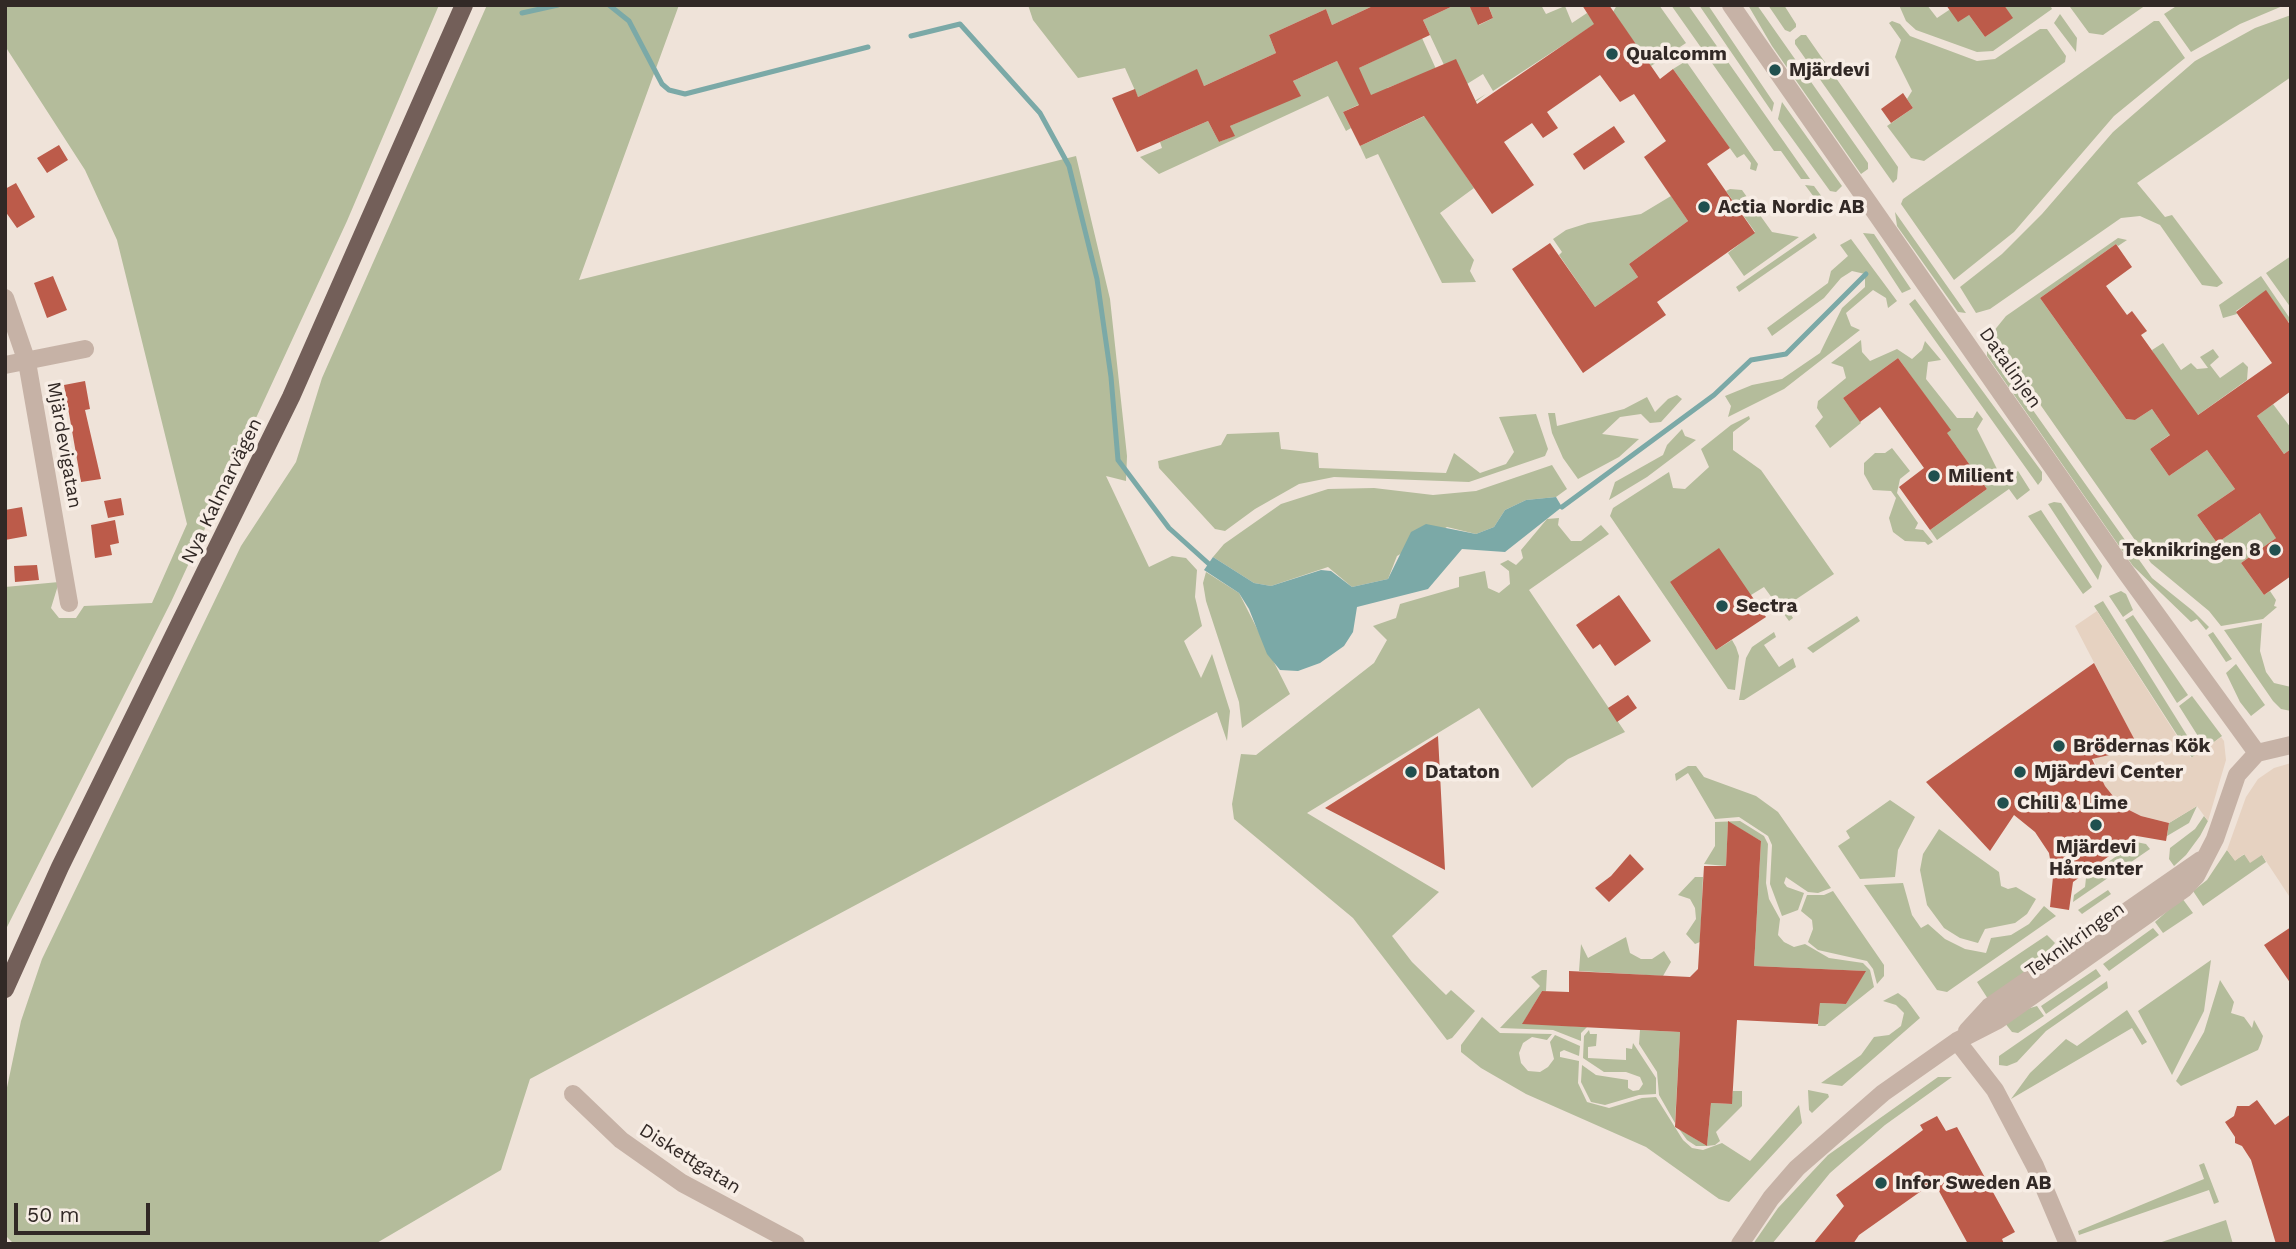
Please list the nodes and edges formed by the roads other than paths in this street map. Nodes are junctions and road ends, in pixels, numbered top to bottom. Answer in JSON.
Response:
{"nodes":[{"id":1,"x":464,"y":5,"type":"edge"},
{"id":2,"x":1731,"y":5,"type":"edge"},
{"id":3,"x":5,"y":298,"type":"edge"},
{"id":4,"x":85,"y":349,"type":"dead end"},
{"id":5,"x":27,"y":362,"type":"junction"},
{"id":6,"x":5,"y":365,"type":"edge"},
{"id":7,"x":69,"y":603,"type":"dead end"},
{"id":8,"x":2291,"y":745,"type":"edge"},
{"id":9,"x":2257,"y":753,"type":"junction"},
{"id":10,"x":5,"y":989,"type":"edge"},
{"id":11,"x":1957,"y":1041,"type":"junction"},
{"id":12,"x":573,"y":1094,"type":"dead end"},
{"id":13,"x":796,"y":1244,"type":"edge"},
{"id":14,"x":1740,"y":1244,"type":"edge"},
{"id":15,"x":2068,"y":1244,"type":"edge"}],
"edges":[{"from":1,"to":10,"type":"main road","name":"Nya Kalmarvägen"},
{"from":2,"to":9,"type":"street","name":"Datalinjen"},
{"from":3,"to":5,"type":"street","name":"Mjärdevigatan"},
{"from":4,"to":5,"type":"street"},
{"from":5,"to":6,"type":"street"},
{"from":5,"to":7,"type":"street","name":"Mjärdevigatan"},
{"from":8,"to":9,"type":"street"},
{"from":9,"to":11,"type":"street","name":"Teknikringen"},
{"from":11,"to":14,"type":"street","name":"Teknikringen"},
{"from":11,"to":15,"type":"street"},
{"from":12,"to":13,"type":"street","name":"Diskettgatan"}]}
